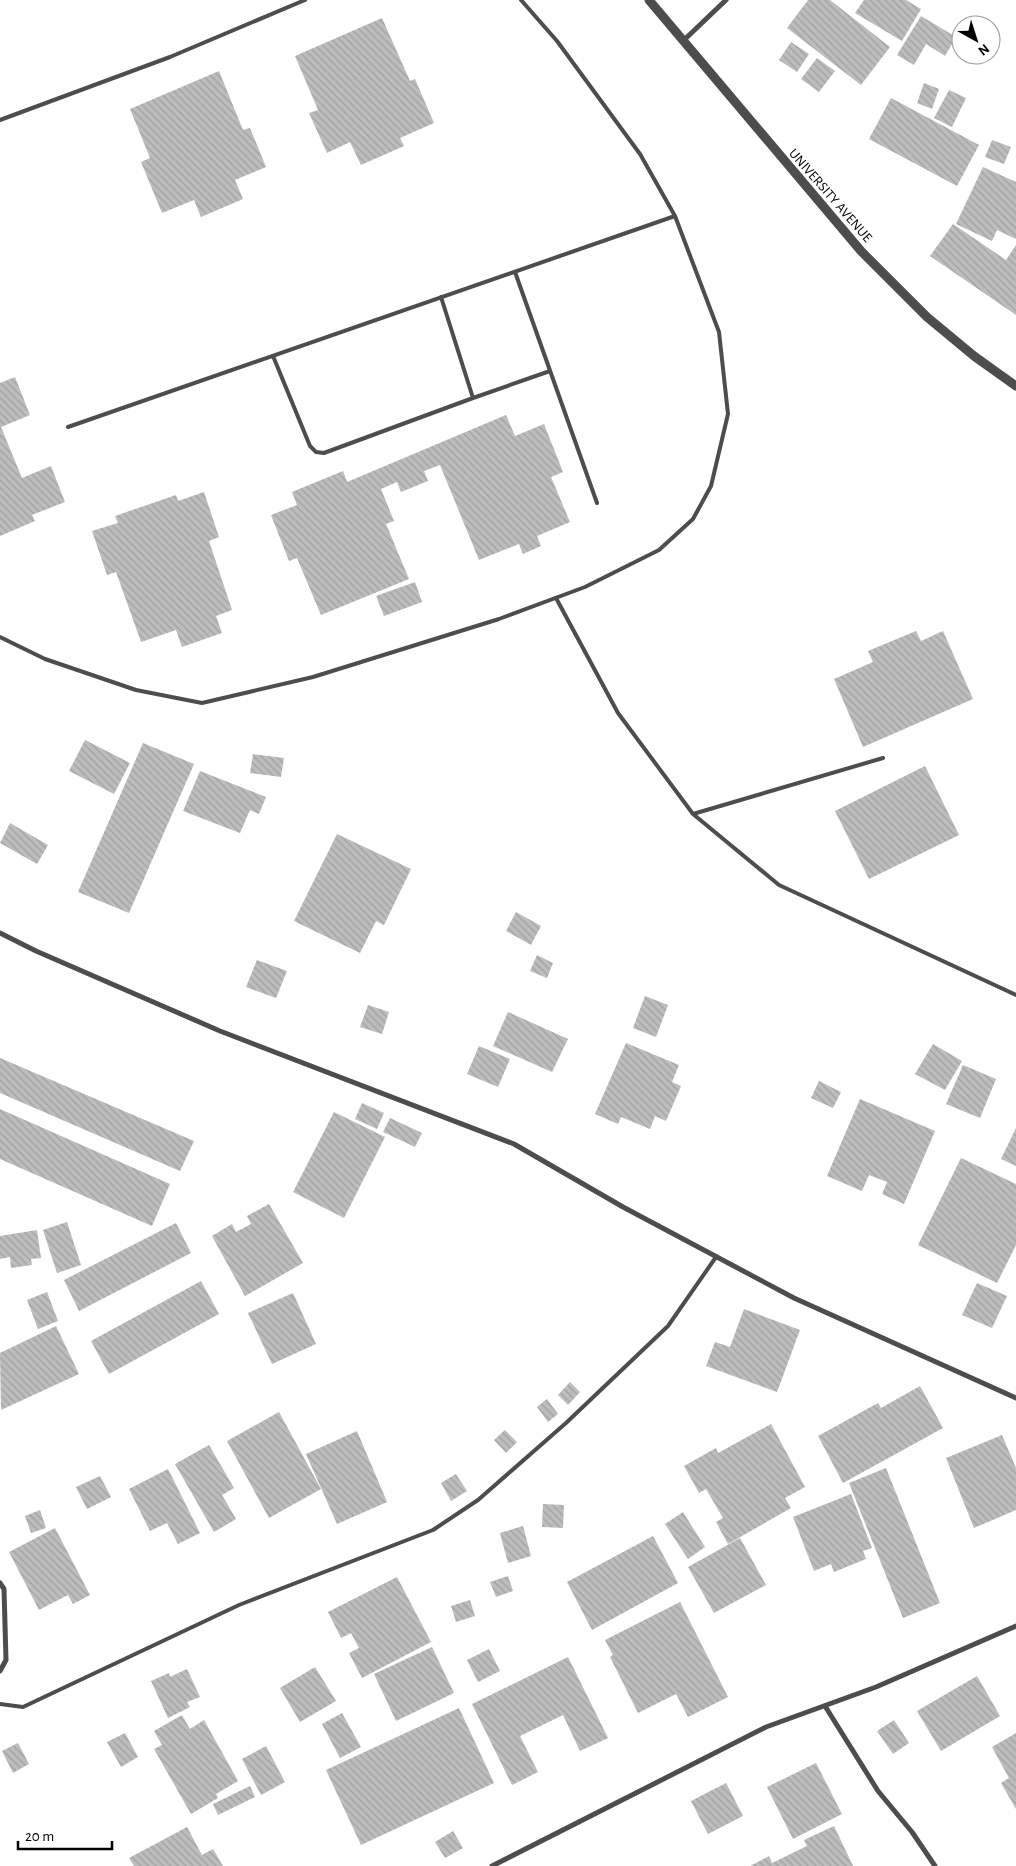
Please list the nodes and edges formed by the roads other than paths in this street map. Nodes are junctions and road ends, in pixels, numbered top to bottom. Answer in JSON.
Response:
{"nodes":[{"id":1,"x":305,"y":0,"type":"edge"},
{"id":2,"x":521,"y":0,"type":"edge"},
{"id":3,"x":649,"y":0,"type":"edge"},
{"id":4,"x":726,"y":0,"type":"edge"},
{"id":5,"x":683,"y":41,"type":"junction"},
{"id":6,"x":0,"y":120,"type":"edge"},
{"id":7,"x":675,"y":216,"type":"junction"},
{"id":8,"x":515,"y":272,"type":"junction"},
{"id":9,"x":441,"y":297,"type":"junction"},
{"id":10,"x":274,"y":356,"type":"junction"},
{"id":11,"x":550,"y":371,"type":"junction"},
{"id":12,"x":1016,"y":386,"type":"edge"},
{"id":13,"x":473,"y":398,"type":"junction"},
{"id":14,"x":68,"y":427,"type":"dead end"},
{"id":15,"x":596,"y":504,"type":"dead end"},
{"id":16,"x":556,"y":598,"type":"junction"},
{"id":17,"x":0,"y":637,"type":"edge"},
{"id":18,"x":883,"y":758,"type":"dead end"},
{"id":19,"x":693,"y":814,"type":"junction"},
{"id":20,"x":0,"y":933,"type":"edge"},
{"id":21,"x":1016,"y":995,"type":"edge"},
{"id":22,"x":716,"y":1257,"type":"junction"},
{"id":23,"x":1016,"y":1398,"type":"edge"},
{"id":24,"x":0,"y":1583,"type":"edge"},
{"id":25,"x":1016,"y":1626,"type":"edge"},
{"id":26,"x":0,"y":1671,"type":"edge"},
{"id":27,"x":0,"y":1704,"type":"edge"},
{"id":28,"x":824,"y":1706,"type":"junction"},
{"id":29,"x":492,"y":1866,"type":"edge"},
{"id":30,"x":935,"y":1866,"type":"edge"}],
"edges":[{"from":1,"to":6,"type":"lane"},
{"from":2,"to":7,"type":"lane"},
{"from":3,"to":5,"type":"street","name":"UNIVERSITY AVENUE"},
{"from":4,"to":5,"type":"street"},
{"from":5,"to":12,"type":"street","name":"UNIVERSITY AVENUE"},
{"from":7,"to":8,"type":"lane"},
{"from":7,"to":16,"type":"lane"},
{"from":8,"to":9,"type":"lane"},
{"from":8,"to":11,"type":"lane"},
{"from":9,"to":10,"type":"lane"},
{"from":9,"to":13,"type":"lane"},
{"from":10,"to":13,"type":"lane"},
{"from":10,"to":14,"type":"lane"},
{"from":11,"to":13,"type":"lane"},
{"from":11,"to":15,"type":"lane"},
{"from":16,"to":17,"type":"lane"},
{"from":16,"to":19,"type":"lane"},
{"from":18,"to":19,"type":"lane"},
{"from":19,"to":21,"type":"lane"},
{"from":20,"to":22,"type":"street"},
{"from":22,"to":23,"type":"street"},
{"from":22,"to":27,"type":"lane"},
{"from":24,"to":26,"type":"street"},
{"from":25,"to":28,"type":"street"},
{"from":28,"to":29,"type":"street"},
{"from":28,"to":30,"type":"street"}]}
